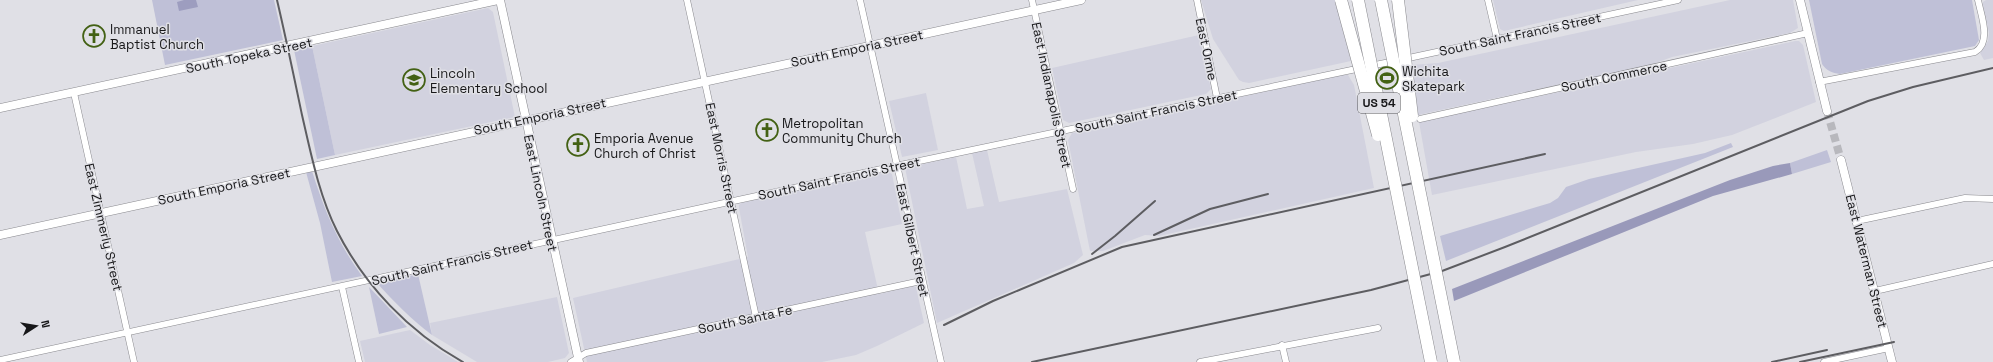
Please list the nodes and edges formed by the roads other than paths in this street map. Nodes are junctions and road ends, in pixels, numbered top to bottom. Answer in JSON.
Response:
{"nodes":[{"id":1,"x":499,"y":0,"type":"edge"},
{"id":2,"x":687,"y":0,"type":"edge"},
{"id":3,"x":860,"y":0,"type":"edge"},
{"id":4,"x":1032,"y":0,"type":"edge"},
{"id":5,"x":1082,"y":0,"type":"edge"},
{"id":6,"x":1197,"y":0,"type":"edge"},
{"id":7,"x":1341,"y":0,"type":"edge"},
{"id":8,"x":1358,"y":0,"type":"edge"},
{"id":9,"x":1381,"y":0,"type":"edge"},
{"id":10,"x":1398,"y":0,"type":"edge"},
{"id":11,"x":1488,"y":0,"type":"edge"},
{"id":12,"x":1643,"y":0,"type":"edge"},
{"id":13,"x":1678,"y":0,"type":"edge"},
{"id":14,"x":1800,"y":0,"type":"edge"},
{"id":15,"x":1978,"y":0,"type":"edge"},
{"id":16,"x":1645,"y":7,"type":"junction"},
{"id":17,"x":1034,"y":10,"type":"junction"},
{"id":18,"x":1808,"y":33,"type":"junction"},
{"id":19,"x":1497,"y":39,"type":"junction"},
{"id":20,"x":870,"y":46,"type":"junction"},
{"id":21,"x":705,"y":81,"type":"junction"},
{"id":22,"x":1819,"y":82,"type":"junction"},
{"id":23,"x":74,"y":93,"type":"junction"},
{"id":24,"x":1217,"y":98,"type":"junction"},
{"id":25,"x":0,"y":108,"type":"edge"},
{"id":26,"x":1827,"y":111,"type":"tunnel mouth"},
{"id":27,"x":526,"y":119,"type":"junction"},
{"id":28,"x":1420,"y":119,"type":"dead end"},
{"id":29,"x":1060,"y":131,"type":"junction"},
{"id":30,"x":1841,"y":160,"type":"tunnel mouth"},
{"id":31,"x":897,"y":166,"type":"junction"},
{"id":32,"x":1073,"y":189,"type":"dead end"},
{"id":33,"x":1993,"y":199,"type":"edge"},
{"id":34,"x":731,"y":201,"type":"junction"},
{"id":35,"x":1423,"y":203,"type":"junction"},
{"id":36,"x":1399,"y":205,"type":"junction"},
{"id":37,"x":101,"y":212,"type":"junction"},
{"id":38,"x":1857,"y":221,"type":"junction"},
{"id":39,"x":0,"y":234,"type":"edge"},
{"id":40,"x":552,"y":240,"type":"junction"},
{"id":41,"x":1993,"y":264,"type":"edge"},
{"id":42,"x":922,"y":281,"type":"junction"},
{"id":43,"x":342,"y":287,"type":"junction"},
{"id":44,"x":1875,"y":291,"type":"junction"},
{"id":45,"x":756,"y":317,"type":"junction"},
{"id":46,"x":1378,"y":328,"type":"dead end"},
{"id":47,"x":128,"y":333,"type":"junction"},
{"id":48,"x":1282,"y":346,"type":"junction"},
{"id":49,"x":1889,"y":348,"type":"junction"},
{"id":50,"x":0,"y":360,"type":"edge"},
{"id":51,"x":576,"y":361,"type":"edge"},
{"id":52,"x":134,"y":362,"type":"edge"},
{"id":53,"x":359,"y":362,"type":"edge"},
{"id":54,"x":941,"y":362,"type":"edge"},
{"id":55,"x":1200,"y":362,"type":"edge"},
{"id":56,"x":1286,"y":362,"type":"edge"},
{"id":57,"x":1431,"y":362,"type":"edge"},
{"id":58,"x":1454,"y":362,"type":"edge"},
{"id":59,"x":1824,"y":362,"type":"edge"},
{"id":60,"x":1892,"y":362,"type":"edge"}],
"edges":[{"from":1,"to":23,"type":"street","name":"South Topeka Street"},
{"from":1,"to":27,"type":"street","name":"East Lincoln Street"},
{"from":2,"to":21,"type":"street","name":"East Morris Street"},
{"from":3,"to":20,"type":"street","name":"East Gilbert Street"},
{"from":4,"to":17,"type":"street","name":"East Indianapolis Street"},
{"from":5,"to":17,"type":"street","name":"South Emporia Street"},
{"from":6,"to":24,"type":"street","name":"East Orme"},
{"from":7,"to":36,"type":"highway","bridge":true},
{"from":8,"to":36,"type":"highway","number":"US 54","bridge":true},
{"from":9,"to":35,"type":"highway","number":"US 54","bridge":true},
{"from":10,"to":35,"type":"highway","bridge":true},
{"from":11,"to":19,"type":"street"},
{"from":12,"to":16,"type":"street"},
{"from":13,"to":16,"type":"street","name":"South Saint Francis Street"},
{"from":14,"to":18,"type":"street"},
{"from":15,"to":22,"type":"street"},
{"from":16,"to":19,"type":"street","name":"South Saint Francis Street"},
{"from":17,"to":20,"type":"street","name":"South Emporia Street"},
{"from":17,"to":29,"type":"street","name":"East Indianapolis Street"},
{"from":18,"to":22,"type":"street"},
{"from":18,"to":28,"type":"street","name":"South Commerce"},
{"from":19,"to":24,"type":"street","name":"South Saint Francis Street"},
{"from":20,"to":21,"type":"street","name":"South Emporia Street"},
{"from":20,"to":31,"type":"street","name":"East Gilbert Street"},
{"from":21,"to":27,"type":"street","name":"South Emporia Street"},
{"from":21,"to":34,"type":"street","name":"East Morris Street"},
{"from":22,"to":26,"type":"street"},
{"from":23,"to":25,"type":"street","name":"South Topeka Street"},
{"from":23,"to":37,"type":"street","name":"East Zimmerly Street"},
{"from":24,"to":29,"type":"street","name":"South Saint Francis Street"},
{"from":27,"to":37,"type":"street","name":"South Emporia Street"},
{"from":27,"to":40,"type":"street","name":"East Lincoln Street"},
{"from":29,"to":31,"type":"street","name":"South Saint Francis Street"},
{"from":29,"to":32,"type":"street","name":"East Indianapolis Street"},
{"from":30,"to":38,"type":"street","name":"East Waterman Street"},
{"from":31,"to":34,"type":"street","name":"South Saint Francis Street"},
{"from":31,"to":42,"type":"street","name":"East Gilbert Street"},
{"from":33,"to":38,"type":"street"},
{"from":34,"to":40,"type":"street","name":"South Saint Francis Street"},
{"from":34,"to":45,"type":"street","name":"East Morris Street"},
{"from":35,"to":58,"type":"highway","number":"US 54","bridge":true},
{"from":36,"to":57,"type":"highway","number":"US 54","bridge":true},
{"from":37,"to":39,"type":"street","name":"South Emporia Street"},
{"from":37,"to":47,"type":"street","name":"East Zimmerly Street"},
{"from":38,"to":44,"type":"street","name":"East Waterman Street"},
{"from":40,"to":43,"type":"street","name":"South Saint Francis Street"},
{"from":40,"to":51,"type":"street","name":"East Lincoln Street"},
{"from":41,"to":44,"type":"street"},
{"from":42,"to":45,"type":"street","name":"South Santa Fe"},
{"from":42,"to":54,"type":"street","name":"East Gilbert Street"},
{"from":43,"to":47,"type":"street","name":"South Saint Francis Street"},
{"from":43,"to":53,"type":"street"},
{"from":44,"to":49,"type":"street","name":"East Waterman Street"},
{"from":45,"to":51,"type":"street","name":"South Santa Fe"},
{"from":46,"to":48,"type":"street"},
{"from":47,"to":50,"type":"street","name":"South Saint Francis Street"},
{"from":47,"to":52,"type":"street","name":"East Zimmerly Street"},
{"from":48,"to":55,"type":"street"},
{"from":48,"to":56,"type":"street"},
{"from":49,"to":59,"type":"street"},
{"from":49,"to":60,"type":"street","name":"East Waterman Street"}]}
